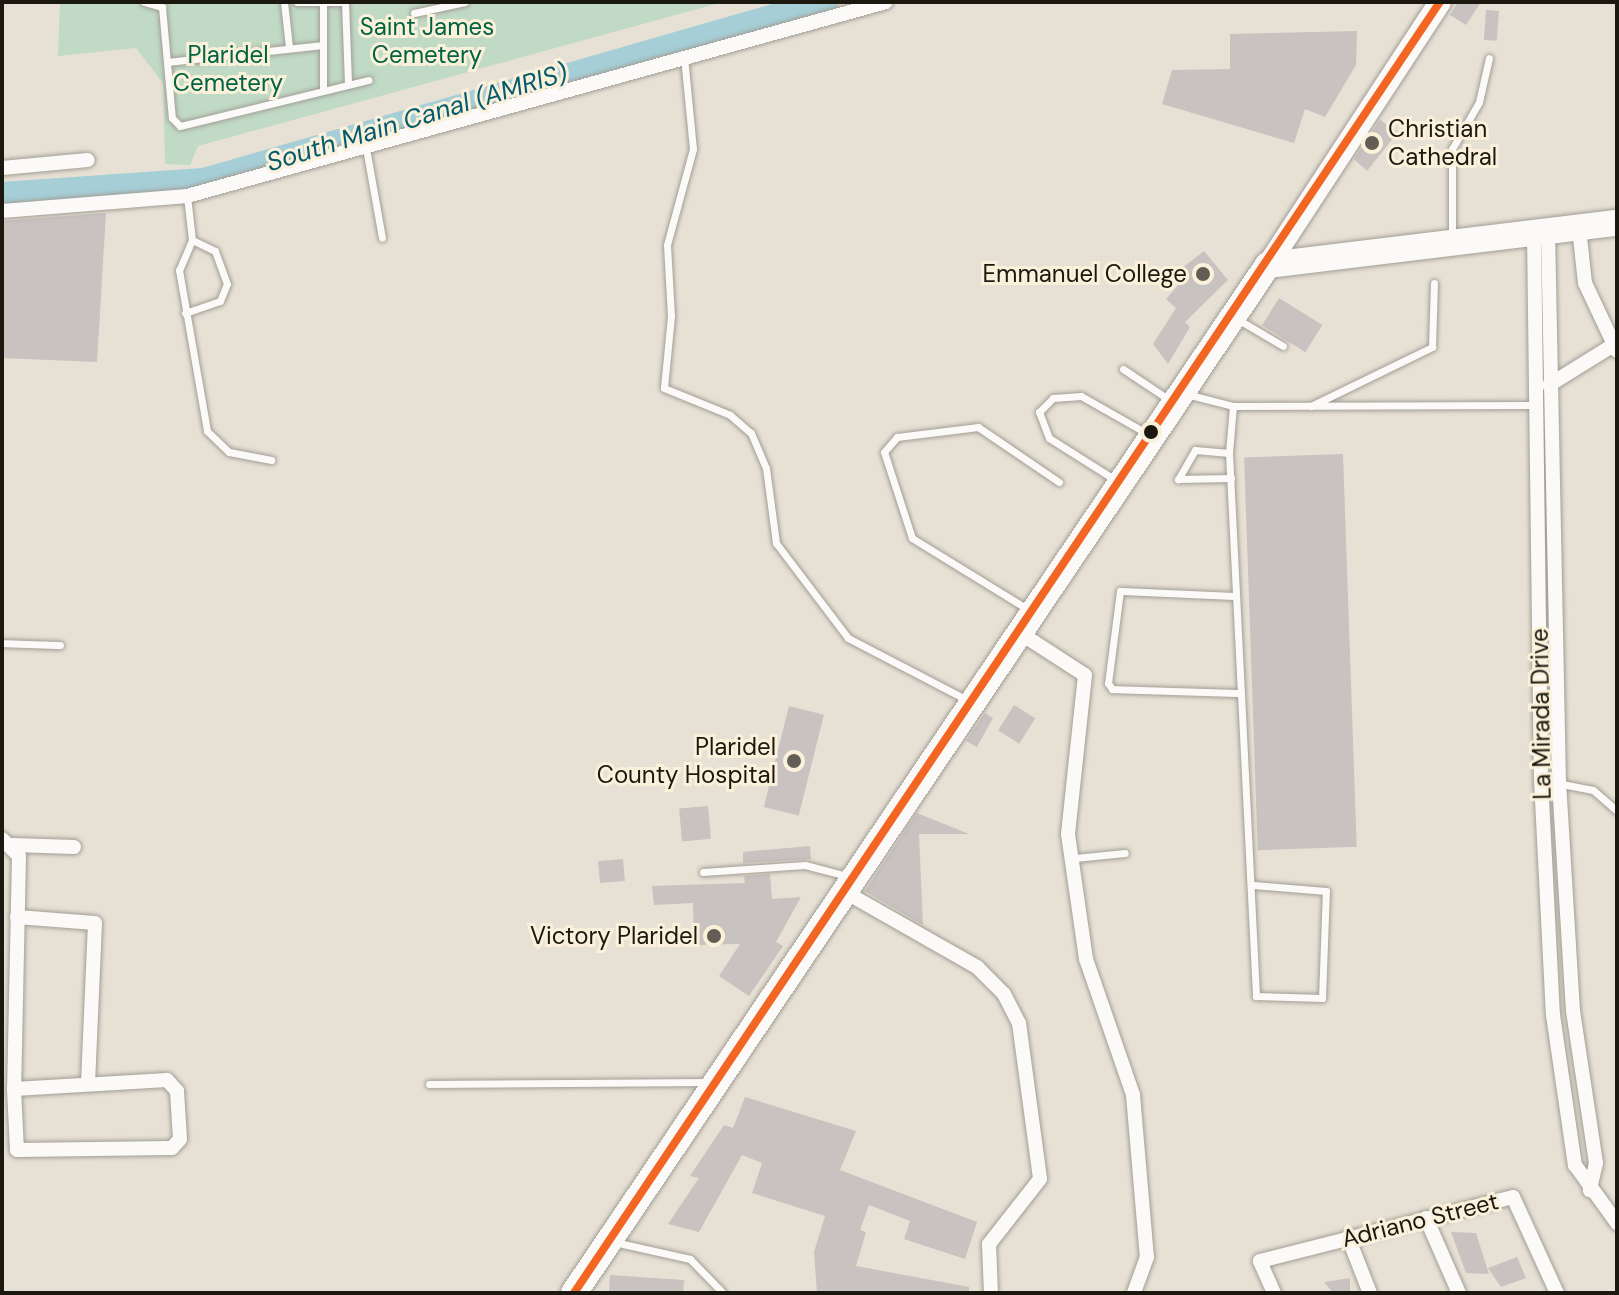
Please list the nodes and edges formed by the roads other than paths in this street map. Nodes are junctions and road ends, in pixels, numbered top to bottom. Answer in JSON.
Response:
{"nodes":[{"id":1,"x":144,"y":2,"type":"edge"},
{"id":2,"x":284,"y":2,"type":"edge"},
{"id":3,"x":297,"y":2,"type":"edge"},
{"id":4,"x":342,"y":2,"type":"edge"},
{"id":5,"x":465,"y":2,"type":"edge"},
{"id":6,"x":886,"y":2,"type":"edge"},
{"id":7,"x":1440,"y":2,"type":"edge"},
{"id":8,"x":323,"y":4,"type":"edge"},
{"id":9,"x":414,"y":13,"type":"dead end"},
{"id":10,"x":323,"y":45,"type":"junction"},
{"id":11,"x":289,"y":47,"type":"junction"},
{"id":12,"x":684,"y":57,"type":"junction"},
{"id":13,"x":1489,"y":58,"type":"dead end"},
{"id":14,"x":167,"y":62,"type":"junction"},
{"id":15,"x":368,"y":80,"type":"dead end"},
{"id":16,"x":348,"y":84,"type":"junction"},
{"id":17,"x":323,"y":90,"type":"junction"},
{"id":18,"x":366,"y":148,"type":"junction"},
{"id":19,"x":88,"y":160,"type":"dead end"},
{"id":20,"x":2,"y":168,"type":"edge"},
{"id":21,"x":187,"y":196,"type":"junction"},
{"id":22,"x":2,"y":211,"type":"edge"},
{"id":23,"x":1617,"y":223,"type":"edge"},
{"id":24,"x":1579,"y":228,"type":"junction"},
{"id":25,"x":1541,"y":232,"type":"junction"},
{"id":26,"x":382,"y":238,"type":"dead end"},
{"id":27,"x":192,"y":240,"type":"junction"},
{"id":28,"x":1452,"y":244,"type":"junction"},
{"id":29,"x":1268,"y":265,"type":"junction"},
{"id":30,"x":1541,"y":276,"type":"junction"},
{"id":31,"x":1434,"y":283,"type":"dead end"},
{"id":32,"x":185,"y":313,"type":"junction"},
{"id":33,"x":1234,"y":317,"type":"junction"},
{"id":34,"x":1283,"y":346,"type":"dead end"},
{"id":35,"x":1615,"y":348,"type":"edge"},
{"id":36,"x":1123,"y":369,"type":"dead end"},
{"id":37,"x":1549,"y":385,"type":"junction"},
{"id":38,"x":1180,"y":399,"type":"junction"},
{"id":39,"x":1543,"y":405,"type":"junction"},
{"id":40,"x":1233,"y":406,"type":"junction"},
{"id":41,"x":1311,"y":406,"type":"junction"},
{"id":42,"x":1153,"y":437,"type":"junction"},
{"id":43,"x":1229,"y":453,"type":"junction"},
{"id":44,"x":271,"y":460,"type":"dead end"},
{"id":45,"x":1231,"y":478,"type":"junction"},
{"id":46,"x":1059,"y":482,"type":"dead end"},
{"id":47,"x":1121,"y":484,"type":"junction"},
{"id":48,"x":1236,"y":596,"type":"junction"},
{"id":49,"x":1026,"y":622,"type":"junction"},
{"id":50,"x":2,"y":643,"type":"edge"},
{"id":51,"x":60,"y":645,"type":"dead end"},
{"id":52,"x":1241,"y":693,"type":"junction"},
{"id":53,"x":972,"y":703,"type":"junction"},
{"id":54,"x":1541,"y":780,"type":"junction"},
{"id":55,"x":1559,"y":782,"type":"junction"},
{"id":56,"x":1617,"y":811,"type":"edge"},
{"id":57,"x":8,"y":842,"type":"edge"},
{"id":58,"x":74,"y":847,"type":"dead end"},
{"id":59,"x":1125,"y":853,"type":"dead end"},
{"id":60,"x":1075,"y":858,"type":"junction"},
{"id":61,"x":703,"y":872,"type":"dead end"},
{"id":62,"x":850,"y":885,"type":"junction"},
{"id":63,"x":1253,"y":885,"type":"junction"},
{"id":64,"x":17,"y":917,"type":"junction"},
{"id":65,"x":1570,"y":955,"type":"junction"},
{"id":66,"x":1550,"y":957,"type":"junction"},
{"id":67,"x":715,"y":1082,"type":"junction"},
{"id":68,"x":88,"y":1084,"type":"junction"},
{"id":69,"x":429,"y":1084,"type":"dead end"},
{"id":70,"x":14,"y":1089,"type":"junction"},
{"id":71,"x":1590,"y":1190,"type":"junction"},
{"id":72,"x":1426,"y":1218,"type":"junction"},
{"id":73,"x":1617,"y":1223,"type":"edge"},
{"id":74,"x":1348,"y":1237,"type":"junction"},
{"id":75,"x":608,"y":1241,"type":"junction"},
{"id":76,"x":574,"y":1293,"type":"edge"},
{"id":77,"x":723,"y":1293,"type":"edge"},
{"id":78,"x":991,"y":1293,"type":"edge"},
{"id":79,"x":1134,"y":1293,"type":"edge"},
{"id":80,"x":1274,"y":1293,"type":"edge"},
{"id":81,"x":1370,"y":1293,"type":"edge"},
{"id":82,"x":1459,"y":1293,"type":"edge"},
{"id":83,"x":1557,"y":1293,"type":"edge"}],
"edges":[{"from":1,"to":14,"type":"lane"},
{"from":2,"to":11,"type":"lane"},
{"from":3,"to":8,"type":"lane"},
{"from":4,"to":8,"type":"lane"},
{"from":4,"to":16,"type":"lane"},
{"from":5,"to":9,"type":"lane"},
{"from":6,"to":12,"type":"street"},
{"from":7,"to":29,"type":"main road"},
{"from":8,"to":10,"type":"lane"},
{"from":10,"to":11,"type":"lane"},
{"from":10,"to":17,"type":"lane"},
{"from":11,"to":14,"type":"lane"},
{"from":12,"to":18,"type":"street"},
{"from":12,"to":53,"type":"lane"},
{"from":13,"to":28,"type":"lane"},
{"from":14,"to":17,"type":"lane"},
{"from":15,"to":16,"type":"lane"},
{"from":16,"to":17,"type":"lane"},
{"from":18,"to":21,"type":"street"},
{"from":18,"to":26,"type":"lane"},
{"from":19,"to":20,"type":"street"},
{"from":21,"to":22,"type":"street"},
{"from":21,"to":27,"type":"lane"},
{"from":23,"to":24,"type":"highway"},
{"from":24,"to":25,"type":"highway"},
{"from":24,"to":35,"type":"street"},
{"from":25,"to":28,"type":"highway"},
{"from":25,"to":30,"type":"street","name":"La Mirada Drive"},
{"from":27,"to":32,"type":"lane"},
{"from":27,"to":32,"type":"lane"},
{"from":28,"to":29,"type":"highway"},
{"from":29,"to":33,"type":"highway"},
{"from":30,"to":37,"type":"street","name":"La Mirada Drive"},
{"from":30,"to":39,"type":"street","name":"La Mirada Drive"},
{"from":31,"to":41,"type":"lane"},
{"from":32,"to":44,"type":"lane"},
{"from":33,"to":34,"type":"lane"},
{"from":33,"to":38,"type":"highway"},
{"from":35,"to":37,"type":"street"},
{"from":36,"to":38,"type":"lane"},
{"from":37,"to":39,"type":"street","name":"La Mirada Drive"},
{"from":38,"to":40,"type":"lane"},
{"from":38,"to":42,"type":"highway"},
{"from":39,"to":41,"type":"lane"},
{"from":39,"to":54,"type":"street","name":"La Mirada Drive"},
{"from":39,"to":55,"type":"street","name":"La Mirada Drive"},
{"from":40,"to":41,"type":"lane"},
{"from":40,"to":43,"type":"lane"},
{"from":42,"to":47,"type":"highway"},
{"from":42,"to":47,"type":"lane"},
{"from":43,"to":45,"type":"lane"},
{"from":43,"to":45,"type":"lane"},
{"from":45,"to":48,"type":"lane"},
{"from":46,"to":49,"type":"lane"},
{"from":47,"to":49,"type":"highway"},
{"from":48,"to":52,"type":"lane"},
{"from":48,"to":52,"type":"lane"},
{"from":49,"to":53,"type":"highway"},
{"from":49,"to":60,"type":"street"},
{"from":50,"to":51,"type":"lane"},
{"from":52,"to":63,"type":"lane"},
{"from":53,"to":62,"type":"highway"},
{"from":54,"to":55,"type":"lane"},
{"from":54,"to":66,"type":"street","name":"La Mirada Drive"},
{"from":55,"to":56,"type":"lane"},
{"from":55,"to":65,"type":"street","name":"La Mirada Drive"},
{"from":57,"to":58,"type":"street"},
{"from":57,"to":64,"type":"street"},
{"from":59,"to":60,"type":"lane"},
{"from":60,"to":79,"type":"street"},
{"from":61,"to":62,"type":"lane"},
{"from":62,"to":67,"type":"highway"},
{"from":62,"to":78,"type":"street"},
{"from":63,"to":63,"type":"lane"},
{"from":64,"to":68,"type":"street"},
{"from":64,"to":70,"type":"street"},
{"from":65,"to":66,"type":"street"},
{"from":65,"to":71,"type":"street","name":"La Mirada Drive"},
{"from":66,"to":71,"type":"street","name":"La Mirada Drive"},
{"from":67,"to":69,"type":"lane"},
{"from":67,"to":75,"type":"highway"},
{"from":68,"to":70,"type":"street"},
{"from":68,"to":70,"type":"street"},
{"from":71,"to":73,"type":"street","name":"La Mirada Drive"},
{"from":72,"to":74,"type":"street","name":"Adriano Street"},
{"from":72,"to":82,"type":"street"},
{"from":72,"to":83,"type":"street","name":"Adriano Street"},
{"from":74,"to":80,"type":"street","name":"Adriano Street"},
{"from":74,"to":81,"type":"street"},
{"from":75,"to":76,"type":"highway"},
{"from":75,"to":77,"type":"lane"}]}
